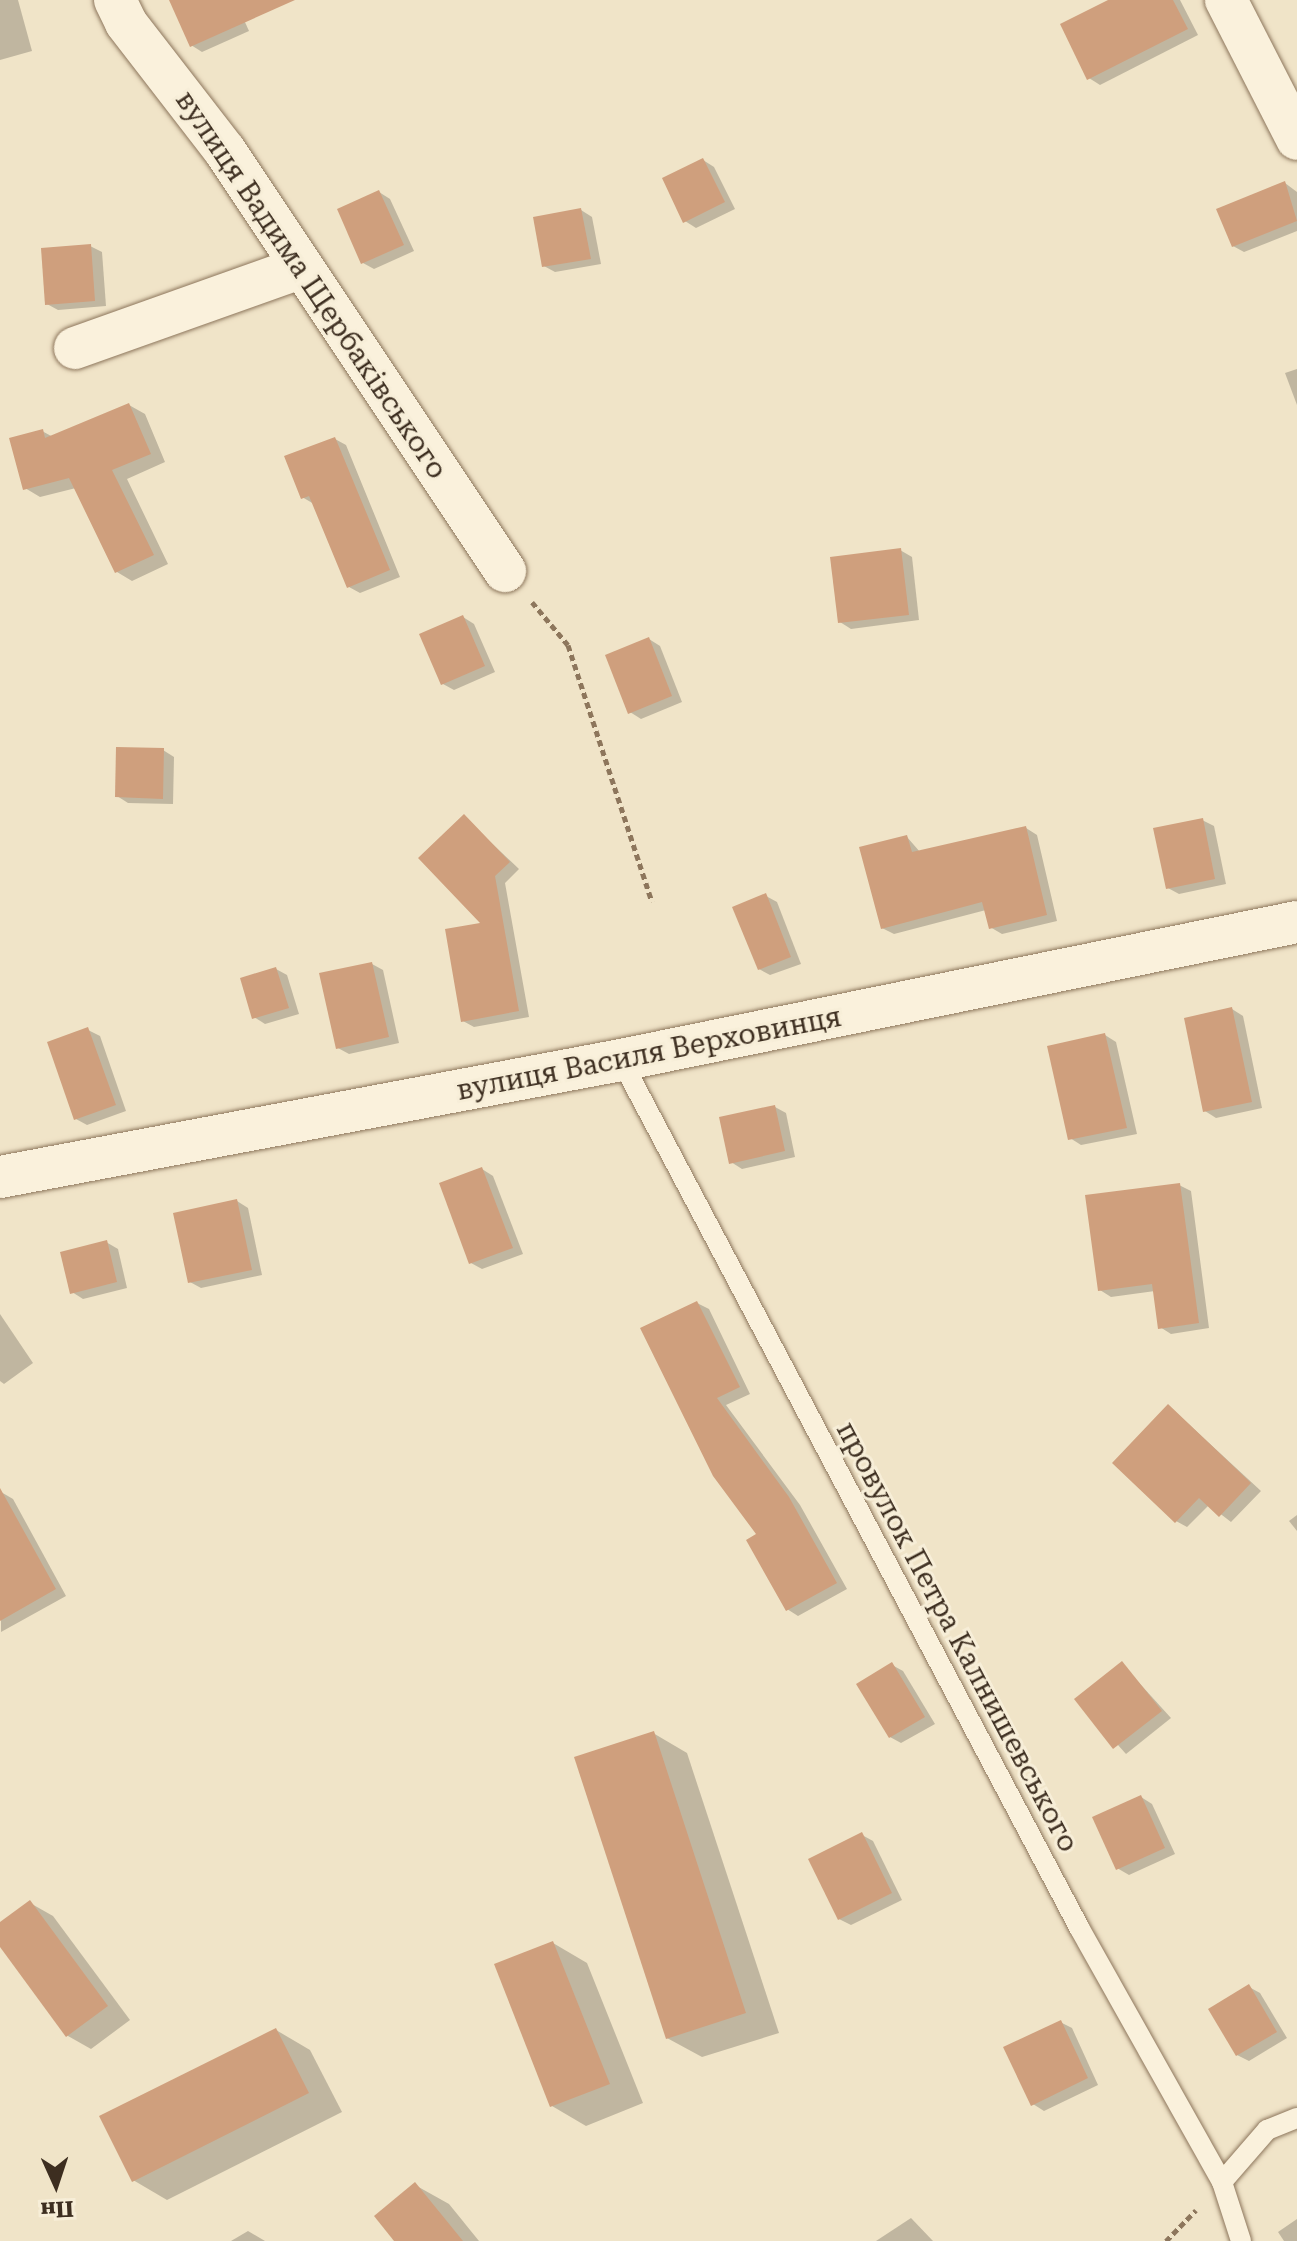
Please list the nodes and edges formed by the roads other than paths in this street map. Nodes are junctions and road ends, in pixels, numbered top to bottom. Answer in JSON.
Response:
{"nodes":[{"id":1,"x":115,"y":0,"type":"edge"},
{"id":2,"x":1226,"y":0,"type":"edge"},
{"id":3,"x":1297,"y":139,"type":"edge"},
{"id":4,"x":302,"y":267,"type":"junction"},
{"id":5,"x":75,"y":348,"type":"dead end"},
{"id":6,"x":505,"y":571,"type":"road end"},
{"id":7,"x":1297,"y":922,"type":"edge"},
{"id":8,"x":621,"y":1060,"type":"junction"},
{"id":9,"x":0,"y":1177,"type":"edge"},
{"id":10,"x":1297,"y":2118,"type":"edge"},
{"id":11,"x":1222,"y":2182,"type":"junction"},
{"id":12,"x":1241,"y":2241,"type":"edge"}],
"edges":[{"from":1,"to":4,"type":"street","name":"вулиця Вадима Щербаківського"},
{"from":2,"to":3,"type":"street"},
{"from":4,"to":5,"type":"street"},
{"from":4,"to":6,"type":"street","name":"вулиця Вадима Щербаківського"},
{"from":7,"to":8,"type":"street","name":"вулиця Василя Верховинця"},
{"from":8,"to":9,"type":"street","name":"вулиця Василя Верховинця"},
{"from":8,"to":11,"type":"lane","name":"провулок Петра Калнишевського"},
{"from":10,"to":11,"type":"lane"},
{"from":11,"to":12,"type":"lane","name":"провулок Петра Калнишевського"}]}
